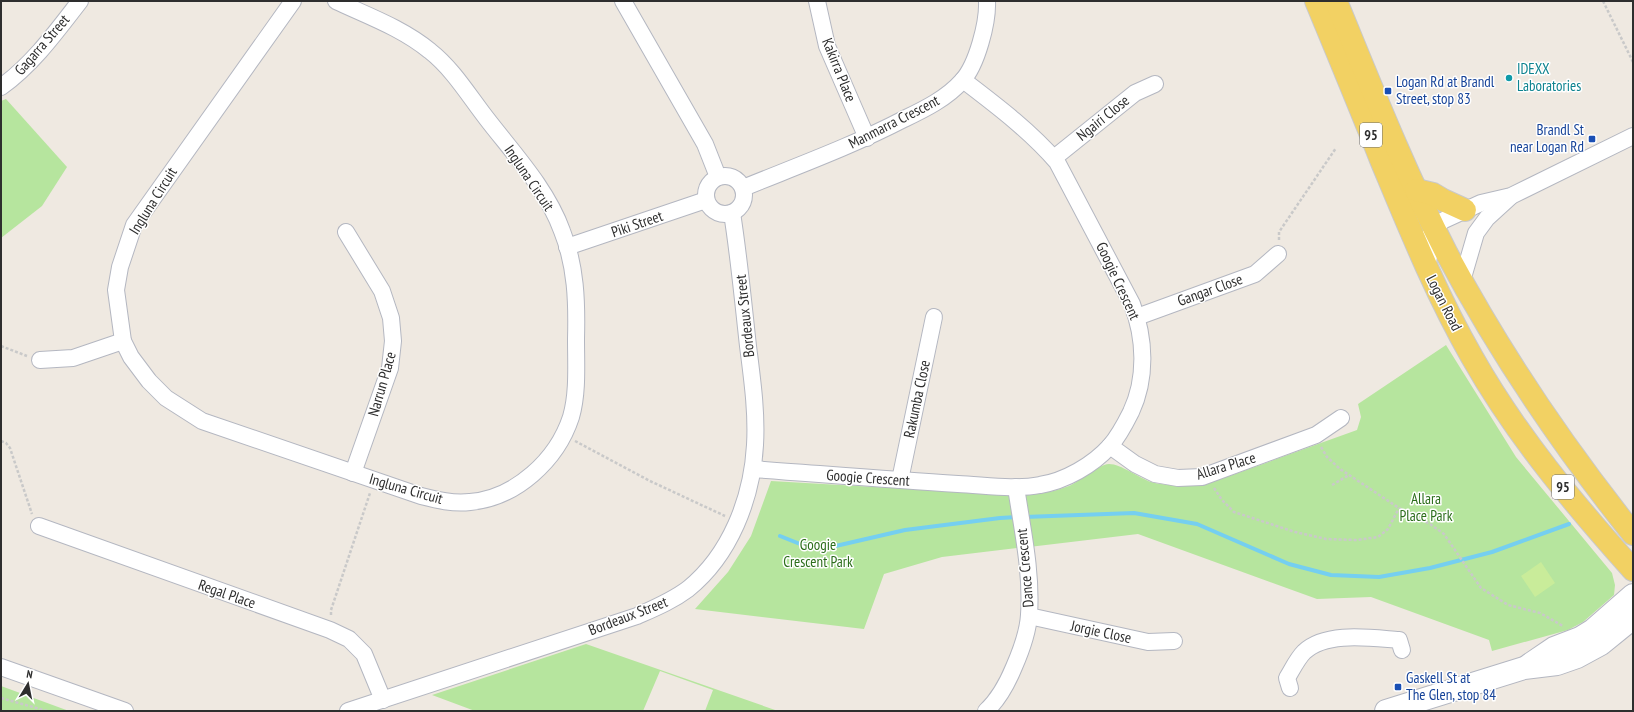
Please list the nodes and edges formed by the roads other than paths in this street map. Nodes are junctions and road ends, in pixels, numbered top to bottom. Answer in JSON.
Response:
{"nodes":[{"id":1,"x":80,"y":1,"type":"edge"},
{"id":2,"x":293,"y":1,"type":"edge"},
{"id":3,"x":336,"y":1,"type":"edge"},
{"id":4,"x":623,"y":1,"type":"edge"},
{"id":5,"x":816,"y":1,"type":"edge"},
{"id":6,"x":987,"y":1,"type":"edge"},
{"id":7,"x":1316,"y":1,"type":"edge"},
{"id":8,"x":1336,"y":1,"type":"edge"},
{"id":9,"x":963,"y":80,"type":"junction"},
{"id":10,"x":1155,"y":84,"type":"dead end"},
{"id":11,"x":1,"y":87,"type":"edge"},
{"id":12,"x":1633,"y":136,"type":"edge"},
{"id":13,"x":867,"y":138,"type":"junction"},
{"id":14,"x":1054,"y":158,"type":"junction"},
{"id":15,"x":718,"y":177,"type":"junction"},
{"id":16,"x":743,"y":188,"type":"junction"},
{"id":17,"x":1416,"y":190,"type":"junction"},
{"id":18,"x":1511,"y":196,"type":"junction"},
{"id":19,"x":706,"y":200,"type":"junction"},
{"id":20,"x":1465,"y":210,"type":"junction"},
{"id":21,"x":732,"y":213,"type":"junction"},
{"id":22,"x":1434,"y":228,"type":"junction"},
{"id":23,"x":346,"y":232,"type":"dead end"},
{"id":24,"x":567,"y":247,"type":"junction"},
{"id":25,"x":1278,"y":254,"type":"road end"},
{"id":26,"x":1427,"y":269,"type":"junction"},
{"id":27,"x":1462,"y":281,"type":"junction"},
{"id":28,"x":934,"y":317,"type":"dead end"},
{"id":29,"x":1137,"y":317,"type":"junction"},
{"id":30,"x":123,"y":341,"type":"junction"},
{"id":31,"x":40,"y":360,"type":"road end"},
{"id":32,"x":1341,"y":418,"type":"dead end"},
{"id":33,"x":1110,"y":446,"type":"junction"},
{"id":34,"x":753,"y":469,"type":"junction"},
{"id":35,"x":353,"y":473,"type":"junction"},
{"id":36,"x":900,"y":480,"type":"junction"},
{"id":37,"x":1016,"y":487,"type":"junction"},
{"id":38,"x":39,"y":526,"type":"road end"},
{"id":39,"x":1633,"y":534,"type":"edge"},
{"id":40,"x":1633,"y":570,"type":"edge"},
{"id":41,"x":1633,"y":595,"type":"edge"},
{"id":42,"x":1029,"y":616,"type":"junction"},
{"id":43,"x":1633,"y":618,"type":"edge"},
{"id":44,"x":1174,"y":641,"type":"dead end"},
{"id":45,"x":1402,"y":650,"type":"dead end"},
{"id":46,"x":1,"y":667,"type":"edge"},
{"id":47,"x":1524,"y":668,"type":"junction"},
{"id":48,"x":1290,"y":688,"type":"dead end"},
{"id":49,"x":383,"y":700,"type":"junction"},
{"id":50,"x":124,"y":711,"type":"edge"},
{"id":51,"x":348,"y":711,"type":"edge"},
{"id":52,"x":986,"y":711,"type":"edge"},
{"id":53,"x":1386,"y":711,"type":"edge"}],
"edges":[{"from":1,"to":11,"type":"street","name":"Gagarra Street"},
{"from":2,"to":30,"type":"street","name":"Ingluna Circuit"},
{"from":3,"to":24,"type":"street","name":"Ingluna Circuit"},
{"from":4,"to":15,"type":"street"},
{"from":5,"to":13,"type":"street","name":"Kakirra Place"},
{"from":6,"to":9,"type":"street","name":"Manmarra Crescent"},
{"from":7,"to":26,"type":"main road","name":"Logan Road","number":"95"},
{"from":8,"to":17,"type":"main road","name":"Logan Road","number":"95"},
{"from":9,"to":13,"type":"street","name":"Manmarra Crescent"},
{"from":9,"to":14,"type":"street","name":"Googie Crescent"},
{"from":10,"to":14,"type":"street","name":"Ngairi Close"},
{"from":12,"to":18,"type":"street"},
{"from":13,"to":16,"type":"street","name":"Manmarra Crescent"},
{"from":14,"to":29,"type":"street","name":"Googie Crescent"},
{"from":15,"to":16,"type":"street"},
{"from":15,"to":19,"type":"street"},
{"from":16,"to":21,"type":"street"},
{"from":17,"to":20,"type":"main road"},
{"from":17,"to":22,"type":"main road","name":"Logan Road","number":"95"},
{"from":18,"to":20,"type":"street"},
{"from":18,"to":27,"type":"street"},
{"from":19,"to":21,"type":"street"},
{"from":19,"to":24,"type":"street","name":"Piki Street"},
{"from":20,"to":22,"type":"street"},
{"from":21,"to":34,"type":"street","name":"Bordeaux Street"},
{"from":22,"to":26,"type":"street"},
{"from":22,"to":27,"type":"main road","name":"Logan Road","number":"95"},
{"from":23,"to":35,"type":"street","name":"Narrun Place"},
{"from":24,"to":35,"type":"street","name":"Ingluna Circuit"},
{"from":25,"to":29,"type":"street","name":"Gangar Close"},
{"from":26,"to":40,"type":"main road","name":"Logan Road","number":"95"},
{"from":27,"to":39,"type":"main road","name":"Logan Road","number":"95"},
{"from":28,"to":36,"type":"street","name":"Rakumba Close"},
{"from":29,"to":33,"type":"street","name":"Googie Crescent"},
{"from":30,"to":31,"type":"street"},
{"from":30,"to":35,"type":"street","name":"Ingluna Circuit"},
{"from":32,"to":33,"type":"street","name":"Allara Place"},
{"from":33,"to":37,"type":"street","name":"Googie Crescent"},
{"from":34,"to":36,"type":"street","name":"Googie Crescent"},
{"from":34,"to":49,"type":"street","name":"Bordeaux Street"},
{"from":36,"to":37,"type":"street","name":"Googie Crescent"},
{"from":37,"to":42,"type":"street","name":"Dance Crescent"},
{"from":38,"to":49,"type":"street","name":"Regal Place"},
{"from":41,"to":47,"type":"street"},
{"from":42,"to":44,"type":"street","name":"Jorgie Close"},
{"from":42,"to":52,"type":"street","name":"Dance Crescent"},
{"from":43,"to":47,"type":"street"},
{"from":45,"to":48,"type":"street"},
{"from":46,"to":50,"type":"street"},
{"from":47,"to":53,"type":"street"},
{"from":49,"to":51,"type":"street","name":"Bordeaux Street"}]}
